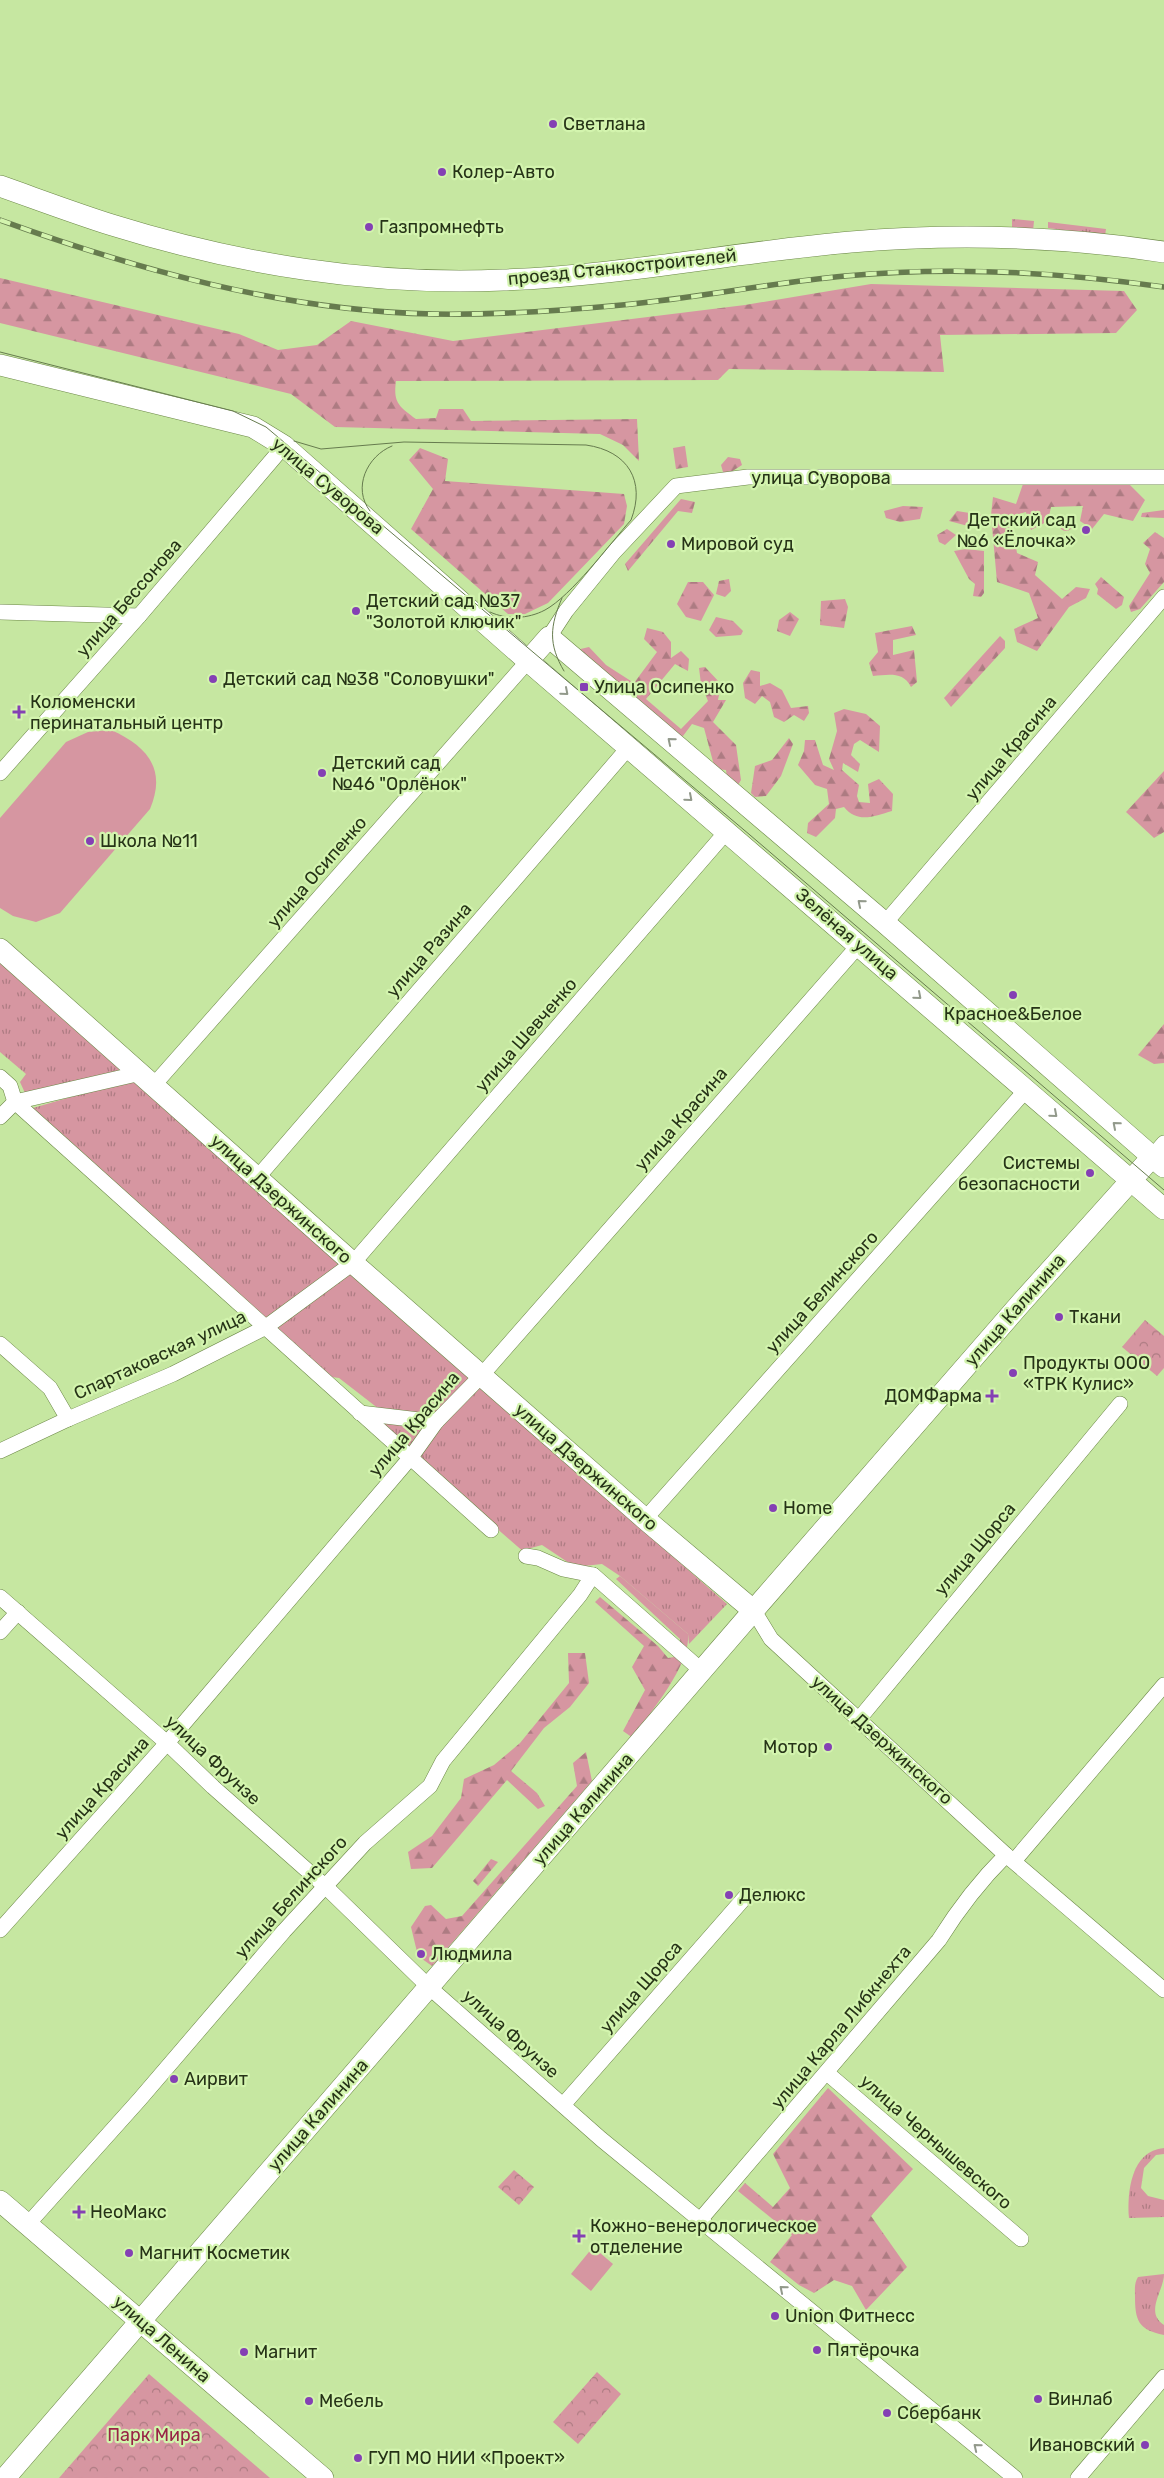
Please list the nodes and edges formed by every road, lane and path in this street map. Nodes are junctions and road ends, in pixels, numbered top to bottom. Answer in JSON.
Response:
{"nodes":[{"id":1,"x":0,"y":186,"type":"edge"},
{"id":2,"x":1164,"y":252,"type":"edge"},
{"id":3,"x":0,"y":365,"type":"edge"},
{"id":4,"x":284,"y":446,"type":"junction"},
{"id":5,"x":1164,"y":476,"type":"edge"},
{"id":6,"x":1164,"y":597,"type":"edge"},
{"id":7,"x":0,"y":612,"type":"edge"},
{"id":8,"x":139,"y":616,"type":"junction"},
{"id":9,"x":549,"y":637,"type":"junction"},
{"id":10,"x":528,"y":661,"type":"junction"},
{"id":11,"x":629,"y":747,"type":"junction"},
{"id":12,"x":0,"y":773,"type":"edge"},
{"id":13,"x":727,"y":831,"type":"junction"},
{"id":14,"x":885,"y":923,"type":"junction"},
{"id":15,"x":858,"y":944,"type":"junction"},
{"id":16,"x":0,"y":949,"type":"edge"},
{"id":17,"x":0,"y":1077,"type":"edge"},
{"id":18,"x":147,"y":1079,"type":"junction"},
{"id":19,"x":1026,"y":1090,"type":"junction"},
{"id":20,"x":15,"y":1102,"type":"junction"},
{"id":21,"x":0,"y":1117,"type":"edge"},
{"id":22,"x":1160,"y":1156,"type":"edge"},
{"id":23,"x":257,"y":1178,"type":"junction"},
{"id":24,"x":1130,"y":1181,"type":"junction"},
{"id":25,"x":1164,"y":1209,"type":"edge"},
{"id":26,"x":352,"y":1263,"type":"junction"},
{"id":27,"x":266,"y":1327,"type":"junction"},
{"id":28,"x":0,"y":1344,"type":"edge"},
{"id":29,"x":481,"y":1376,"type":"junction"},
{"id":30,"x":1120,"y":1404,"type":"dead end"},
{"id":31,"x":360,"y":1413,"type":"junction"},
{"id":32,"x":68,"y":1419,"type":"junction"},
{"id":33,"x":436,"y":1422,"type":"junction"},
{"id":34,"x":0,"y":1451,"type":"edge"},
{"id":35,"x":412,"y":1457,"type":"junction"},
{"id":36,"x":645,"y":1519,"type":"junction"},
{"id":37,"x":491,"y":1530,"type":"dead end"},
{"id":38,"x":526,"y":1556,"type":"dead end"},
{"id":39,"x":592,"y":1575,"type":"junction"},
{"id":40,"x":0,"y":1596,"type":"edge"},
{"id":41,"x":754,"y":1611,"type":"junction"},
{"id":42,"x":18,"y":1612,"type":"junction"},
{"id":43,"x":0,"y":1632,"type":"edge"},
{"id":44,"x":702,"y":1670,"type":"junction"},
{"id":45,"x":1164,"y":1685,"type":"edge"},
{"id":46,"x":859,"y":1719,"type":"junction"},
{"id":47,"x":167,"y":1743,"type":"junction"},
{"id":48,"x":1010,"y":1858,"type":"junction"},
{"id":49,"x":326,"y":1887,"type":"junction"},
{"id":50,"x":746,"y":1895,"type":"dead end"},
{"id":51,"x":0,"y":1930,"type":"edge"},
{"id":52,"x":429,"y":1987,"type":"junction"},
{"id":53,"x":1164,"y":1990,"type":"edge"},
{"id":54,"x":827,"y":2073,"type":"junction"},
{"id":55,"x":563,"y":2105,"type":"junction"},
{"id":56,"x":0,"y":2200,"type":"edge"},
{"id":57,"x":700,"y":2220,"type":"junction"},
{"id":58,"x":28,"y":2224,"type":"junction"},
{"id":59,"x":1021,"y":2239,"type":"dead end"},
{"id":60,"x":141,"y":2320,"type":"junction"},
{"id":61,"x":1164,"y":2377,"type":"edge"},
{"id":62,"x":5,"y":2478,"type":"edge"},
{"id":63,"x":323,"y":2478,"type":"edge"},
{"id":64,"x":1015,"y":2478,"type":"edge"},
{"id":65,"x":1078,"y":2478,"type":"edge"}],
"edges":[{"from":1,"to":2,"type":"street","name":"проезд Станкостроителей"},
{"from":3,"to":4,"type":"street","name":"улица Суворова"},
{"from":4,"to":8,"type":"street","name":"улица Бессонова"},
{"from":4,"to":10,"type":"street","name":"улица Суворова"},
{"from":5,"to":9,"type":"street","name":"улица Суворова"},
{"from":6,"to":14,"type":"street","name":"улица Красина"},
{"from":7,"to":8,"type":"street"},
{"from":8,"to":12,"type":"street","name":"улица Бессонова"},
{"from":9,"to":10,"type":"street"},
{"from":14,"to":9,"type":"street","name":"Зелёная улица","one_way":true},
{"from":10,"to":11,"type":"street","name":"Зелёная улица","one_way":true},
{"from":10,"to":18,"type":"street","name":"улица Осипенко"},
{"from":11,"to":13,"type":"street","name":"Зелёная улица","one_way":true},
{"from":11,"to":23,"type":"street","name":"улица Разина"},
{"from":13,"to":15,"type":"street","name":"Зелёная улица"},
{"from":13,"to":26,"type":"street","name":"улица Шевченко"},
{"from":22,"to":14,"type":"street","name":"Зелёная улица","one_way":true},
{"from":15,"to":19,"type":"street","name":"Зелёная улица","one_way":true},
{"from":15,"to":29,"type":"street","name":"улица Красина"},
{"from":16,"to":18,"type":"street","name":"улица Дзержинского"},
{"from":17,"to":20,"type":"street"},
{"from":18,"to":20,"type":"street"},
{"from":18,"to":23,"type":"street","name":"улица Дзержинского"},
{"from":19,"to":24,"type":"street","name":"Зелёная улица","one_way":true},
{"from":19,"to":36,"type":"street","name":"улица Белинского"},
{"from":20,"to":21,"type":"street"},
{"from":20,"to":27,"type":"street"},
{"from":22,"to":24,"type":"street","name":"улица Калинина"},
{"from":23,"to":26,"type":"street","name":"улица Дзержинского"},
{"from":24,"to":25,"type":"street","name":"Зелёная улица"},
{"from":24,"to":41,"type":"street","name":"улица Калинина"},
{"from":26,"to":27,"type":"street","name":"Спартаковская улица"},
{"from":26,"to":29,"type":"street","name":"улица Дзержинского"},
{"from":27,"to":31,"type":"street"},
{"from":27,"to":32,"type":"street","name":"Спартаковская улица"},
{"from":28,"to":32,"type":"street"},
{"from":29,"to":33,"type":"street","name":"улица Красина"},
{"from":29,"to":36,"type":"street","name":"улица Дзержинского"},
{"from":30,"to":46,"type":"street","name":"улица Щорса"},
{"from":31,"to":33,"type":"street"},
{"from":31,"to":35,"type":"street"},
{"from":32,"to":34,"type":"street","name":"Спартаковская улица"},
{"from":33,"to":35,"type":"street","name":"улица Красина"},
{"from":35,"to":37,"type":"street"},
{"from":35,"to":47,"type":"street","name":"улица Красина"},
{"from":36,"to":41,"type":"street","name":"улица Дзержинского"},
{"from":38,"to":39,"type":"street"},
{"from":39,"to":44,"type":"street"},
{"from":39,"to":49,"type":"street","name":"улица Белинского"},
{"from":40,"to":42,"type":"street","name":"улица Фрунзе"},
{"from":41,"to":44,"type":"street","name":"улица Калинина"},
{"from":41,"to":46,"type":"street","name":"улица Дзержинского"},
{"from":42,"to":43,"type":"street"},
{"from":42,"to":47,"type":"street","name":"улица Фрунзе"},
{"from":44,"to":52,"type":"street","name":"улица Калинина"},
{"from":45,"to":48,"type":"street","name":"улица Карла Либкнехта"},
{"from":46,"to":48,"type":"street","name":"улица Дзержинского"},
{"from":47,"to":49,"type":"street","name":"улица Фрунзе"},
{"from":47,"to":51,"type":"street","name":"улица Красина"},
{"from":48,"to":53,"type":"street","name":"улица Дзержинского"},
{"from":48,"to":54,"type":"street","name":"улица Карла Либкнехта"},
{"from":49,"to":52,"type":"street","name":"улица Фрунзе"},
{"from":49,"to":58,"type":"street","name":"улица Белинского"},
{"from":50,"to":55,"type":"street","name":"улица Щорса"},
{"from":52,"to":55,"type":"street","name":"улица Фрунзе"},
{"from":52,"to":60,"type":"street","name":"улица Калинина"},
{"from":54,"to":57,"type":"street","name":"улица Карла Либкнехта"},
{"from":54,"to":59,"type":"street","name":"улица Чернышевского"},
{"from":55,"to":57,"type":"street","name":"улица Фрунзе"},
{"from":56,"to":58,"type":"street","name":"улица Ленина"},
{"from":64,"to":57,"type":"street","name":"улица Фрунзе","one_way":true},
{"from":58,"to":60,"type":"street","name":"улица Ленина"},
{"from":60,"to":62,"type":"street","name":"улица Калинина"},
{"from":60,"to":63,"type":"street","name":"улица Ленина"},
{"from":61,"to":65,"type":"street"}]}
